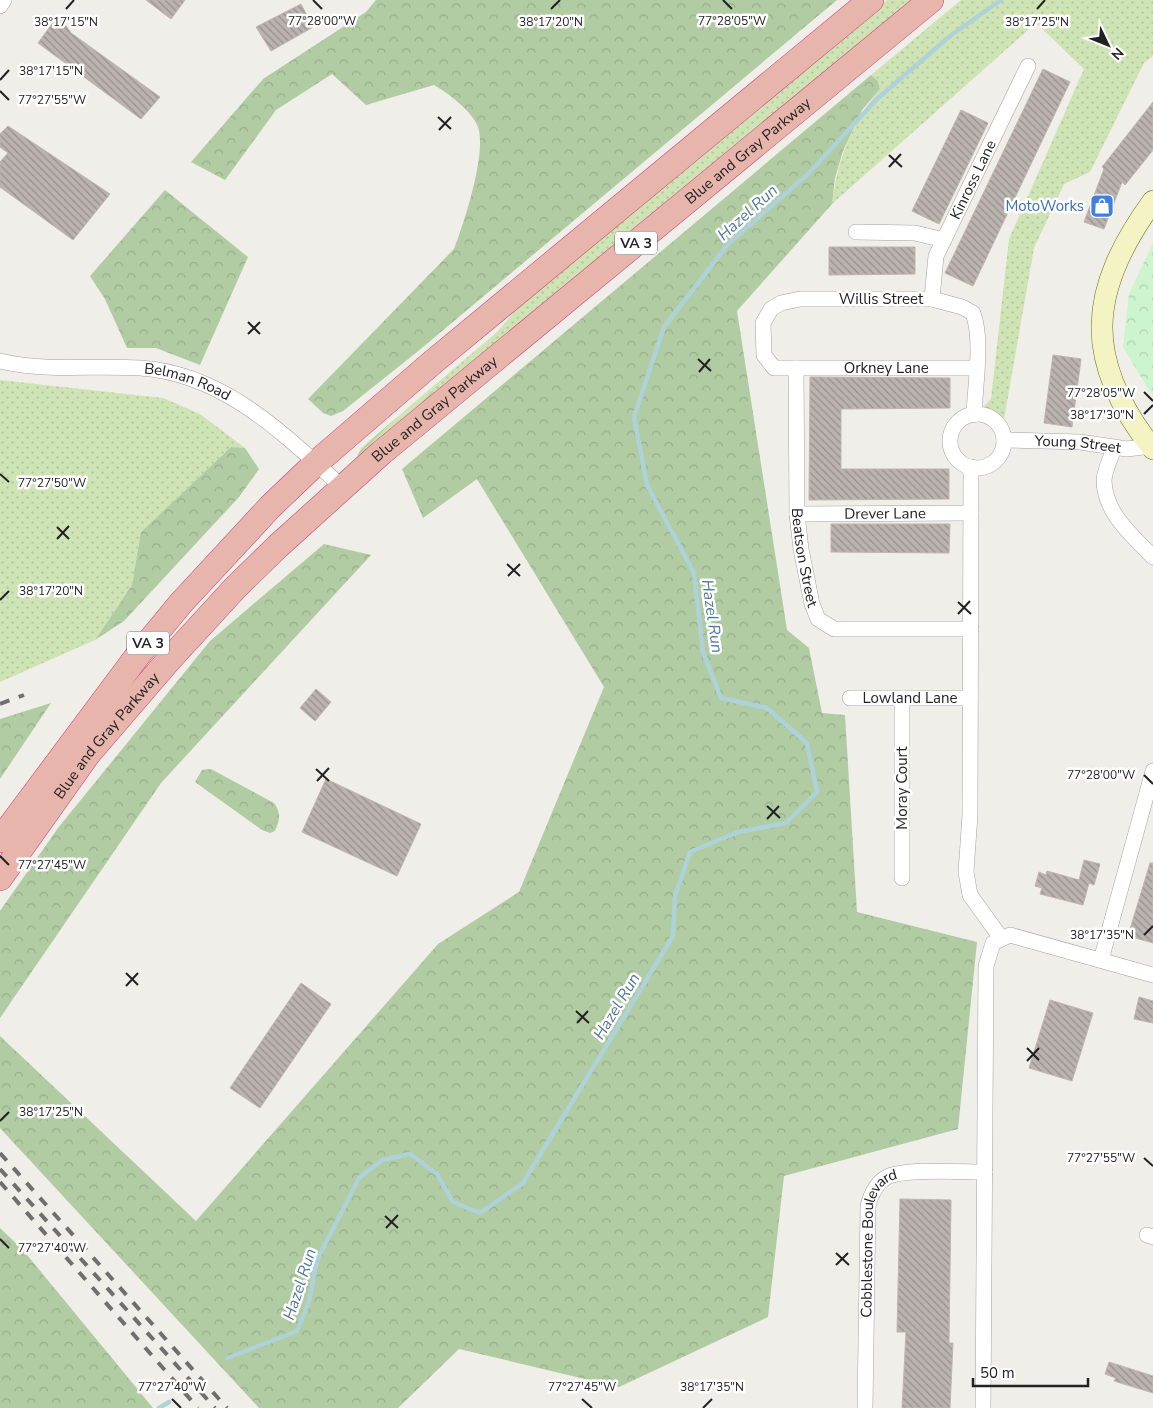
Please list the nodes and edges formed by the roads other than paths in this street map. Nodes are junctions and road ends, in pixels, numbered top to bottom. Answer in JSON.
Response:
{"nodes":[{"id":1,"x":4,"y":0,"type":"edge"},
{"id":2,"x":871,"y":0,"type":"edge"},
{"id":3,"x":931,"y":0,"type":"edge"},
{"id":4,"x":0,"y":6,"type":"edge"},
{"id":5,"x":1028,"y":66,"type":"dead end"},
{"id":6,"x":1153,"y":201,"type":"edge"},
{"id":7,"x":856,"y":232,"type":"dead end"},
{"id":8,"x":944,"y":240,"type":"junction"},
{"id":9,"x":932,"y":299,"type":"junction"},
{"id":10,"x":0,"y":361,"type":"edge"},
{"id":11,"x":796,"y":368,"type":"junction"},
{"id":12,"x":976,"y":368,"type":"junction"},
{"id":13,"x":974,"y":415,"type":"junction"},
{"id":14,"x":1004,"y":440,"type":"junction"},
{"id":15,"x":1114,"y":448,"type":"junction"},
{"id":16,"x":1152,"y":448,"type":"edge"},
{"id":17,"x":316,"y":463,"type":"junction"},
{"id":18,"x":971,"y":467,"type":"junction"},
{"id":19,"x":342,"y":488,"type":"junction"},
{"id":20,"x":971,"y":513,"type":"junction"},
{"id":21,"x":797,"y":514,"type":"junction"},
{"id":22,"x":1153,"y":558,"type":"edge"},
{"id":23,"x":971,"y":629,"type":"junction"},
{"id":24,"x":850,"y":698,"type":"dead end"},
{"id":25,"x":902,"y":698,"type":"junction"},
{"id":26,"x":970,"y":698,"type":"junction"},
{"id":27,"x":1153,"y":771,"type":"edge"},
{"id":28,"x":0,"y":840,"type":"edge"},
{"id":29,"x":0,"y":878,"type":"edge"},
{"id":30,"x":902,"y":878,"type":"dead end"},
{"id":31,"x":1001,"y":938,"type":"junction"},
{"id":32,"x":1101,"y":960,"type":"junction"},
{"id":33,"x":1153,"y":975,"type":"edge"},
{"id":34,"x":986,"y":1172,"type":"junction"},
{"id":35,"x":865,"y":1408,"type":"edge"},
{"id":36,"x":983,"y":1408,"type":"edge"}],
"edges":[{"from":1,"to":4,"type":"street"},
{"from":2,"to":17,"type":"highway","name":"Blue and Gray Parkway","number":"VA 3"},
{"from":3,"to":19,"type":"highway","name":"Blue and Gray Parkway","number":"VA 3"},
{"from":5,"to":8,"type":"street","name":"Kinross Lane"},
{"from":6,"to":16,"type":"main road"},
{"from":7,"to":8,"type":"street"},
{"from":8,"to":9,"type":"street","name":"Kinross Lane"},
{"from":9,"to":11,"type":"street","name":"Willis Street"},
{"from":9,"to":12,"type":"street","name":"Willis Street"},
{"from":10,"to":17,"type":"street","name":"Belman Road"},
{"from":11,"to":12,"type":"street","name":"Orkney Lane"},
{"from":11,"to":21,"type":"street","name":"Beatson Street"},
{"from":12,"to":13,"type":"street","name":"Willis Street"},
{"from":13,"to":14,"type":"street"},
{"from":13,"to":18,"type":"street"},
{"from":14,"to":15,"type":"street","name":"Young Street"},
{"from":14,"to":18,"type":"street"},
{"from":15,"to":16,"type":"street","name":"Young Street"},
{"from":15,"to":22,"type":"street"},
{"from":17,"to":19,"type":"street","name":"Belman Road"},
{"from":17,"to":28,"type":"highway","name":"Blue and Gray Parkway","number":"VA 3"},
{"from":18,"to":20,"type":"street"},
{"from":19,"to":29,"type":"highway","name":"Blue and Gray Parkway","number":"VA 3"},
{"from":20,"to":21,"type":"street","name":"Drever Lane"},
{"from":20,"to":23,"type":"street"},
{"from":21,"to":23,"type":"street","name":"Beatson Street"},
{"from":23,"to":26,"type":"street"},
{"from":24,"to":25,"type":"street","name":"Lowland Lane"},
{"from":25,"to":26,"type":"street","name":"Lowland Lane"},
{"from":25,"to":30,"type":"street","name":"Moray Court"},
{"from":26,"to":31,"type":"street"},
{"from":27,"to":32,"type":"street"},
{"from":31,"to":32,"type":"street"},
{"from":31,"to":34,"type":"street"},
{"from":32,"to":33,"type":"street"},
{"from":34,"to":35,"type":"street","name":"Cobblestone Boulevard"},
{"from":34,"to":36,"type":"street"}]}
